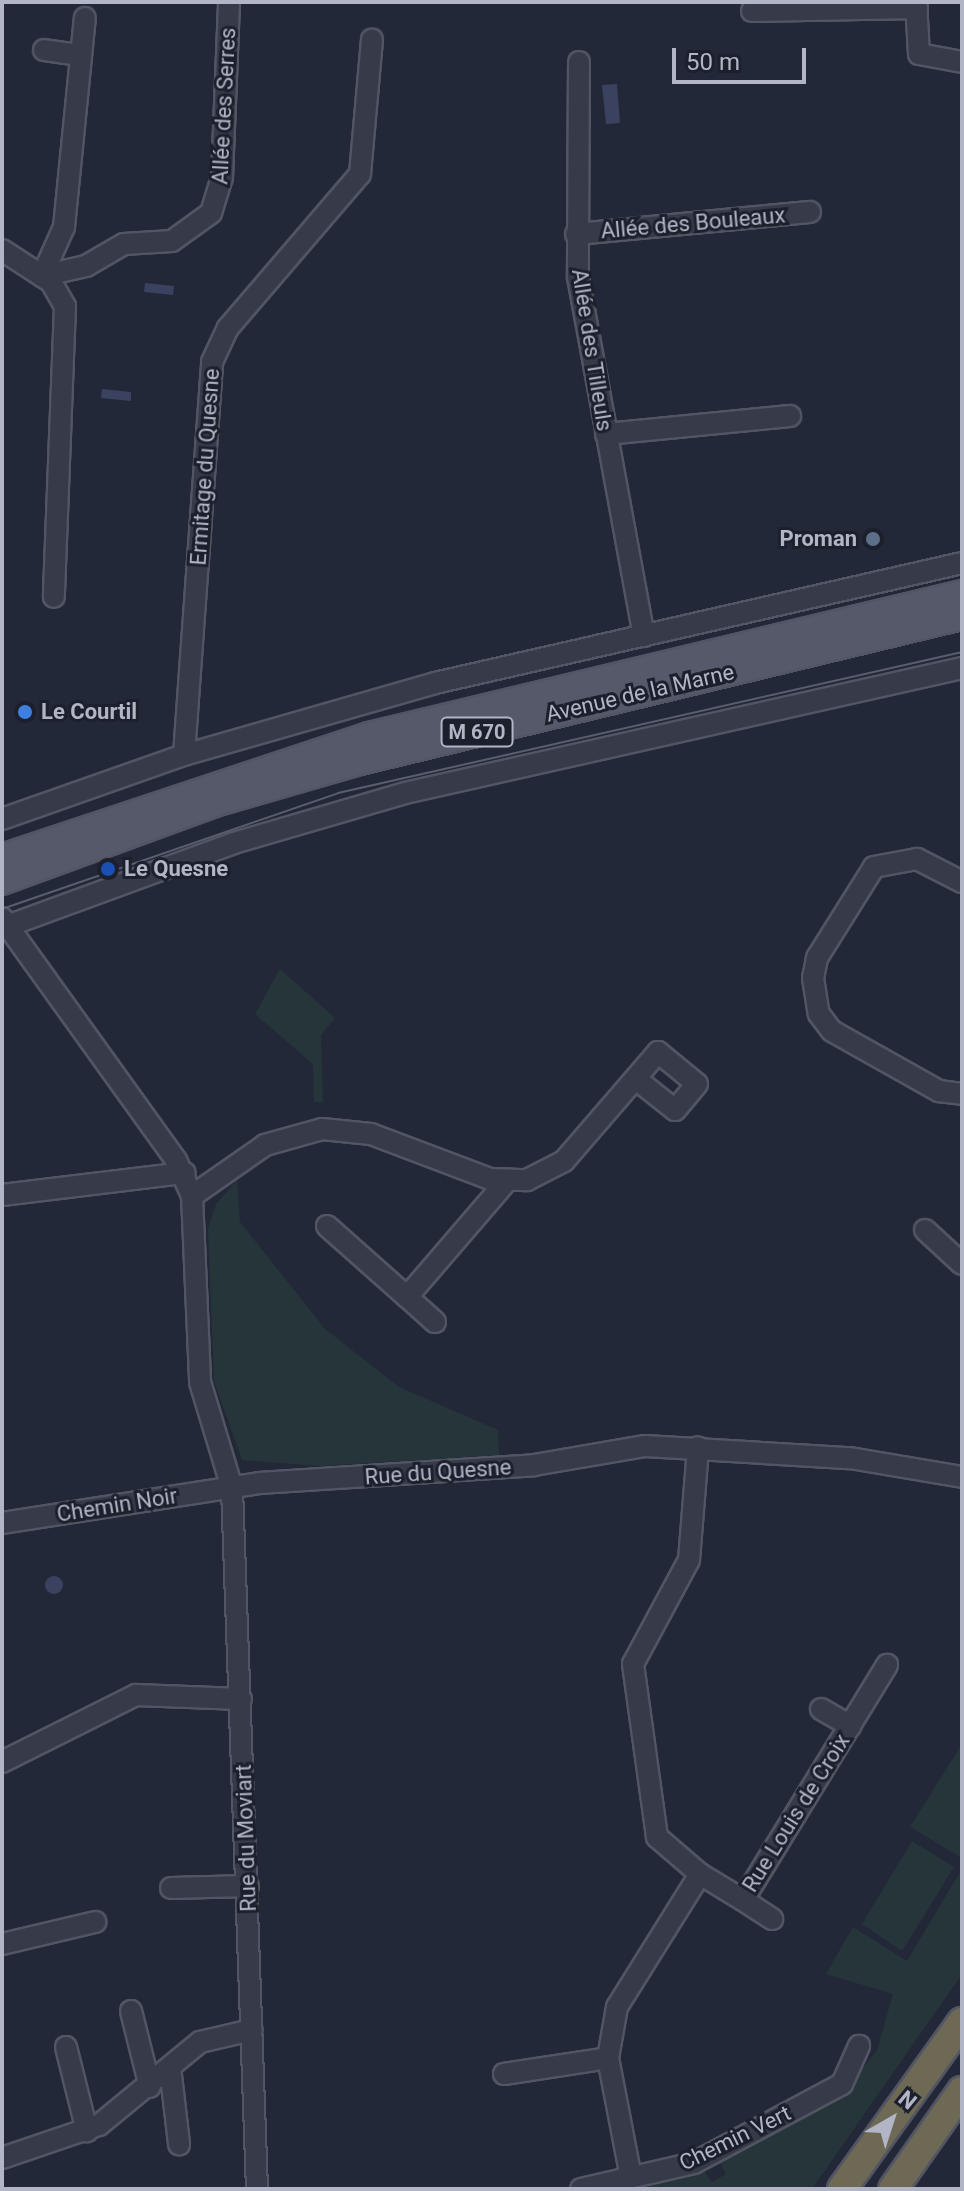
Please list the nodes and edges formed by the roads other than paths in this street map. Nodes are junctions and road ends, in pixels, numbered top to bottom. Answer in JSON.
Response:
{"nodes":[{"id":1,"x":229,"y":2,"type":"edge"},
{"id":2,"x":916,"y":5,"type":"edge"},
{"id":3,"x":752,"y":11,"type":"dead end"},
{"id":4,"x":85,"y":18,"type":"dead end"},
{"id":5,"x":372,"y":40,"type":"dead end"},
{"id":6,"x":44,"y":50,"type":"dead end"},
{"id":7,"x":81,"y":55,"type":"junction"},
{"id":8,"x":579,"y":62,"type":"dead end"},
{"id":9,"x":962,"y":62,"type":"edge"},
{"id":10,"x":810,"y":212,"type":"dead end"},
{"id":11,"x":576,"y":234,"type":"junction"},
{"id":12,"x":2,"y":250,"type":"edge"},
{"id":13,"x":42,"y":276,"type":"junction"},
{"id":14,"x":790,"y":416,"type":"dead end"},
{"id":15,"x":606,"y":434,"type":"junction"},
{"id":16,"x":962,"y":563,"type":"edge"},
{"id":17,"x":962,"y":593,"type":"edge"},
{"id":18,"x":54,"y":597,"type":"dead end"},
{"id":19,"x":962,"y":617,"type":"edge"},
{"id":20,"x":644,"y":636,"type":"junction"},
{"id":21,"x":962,"y":668,"type":"edge"},
{"id":22,"x":184,"y":755,"type":"junction"},
{"id":23,"x":2,"y":819,"type":"edge"},
{"id":24,"x":2,"y":857,"type":"edge"},
{"id":25,"x":2,"y":882,"type":"edge"},
{"id":26,"x":962,"y":882,"type":"edge"},
{"id":27,"x":4,"y":924,"type":"edge"},
{"id":28,"x":636,"y":1079,"type":"dead end"},
{"id":29,"x":962,"y":1094,"type":"edge"},
{"id":30,"x":185,"y":1173,"type":"junction"},
{"id":31,"x":506,"y":1182,"type":"junction"},
{"id":32,"x":2,"y":1195,"type":"edge"},
{"id":33,"x":192,"y":1196,"type":"junction"},
{"id":34,"x":327,"y":1226,"type":"dead end"},
{"id":35,"x":925,"y":1230,"type":"dead end"},
{"id":36,"x":962,"y":1264,"type":"edge"},
{"id":37,"x":407,"y":1297,"type":"junction"},
{"id":38,"x":435,"y":1322,"type":"dead end"},
{"id":39,"x":698,"y":1447,"type":"junction"},
{"id":40,"x":962,"y":1477,"type":"edge"},
{"id":41,"x":232,"y":1488,"type":"junction"},
{"id":42,"x":2,"y":1523,"type":"edge"},
{"id":43,"x":887,"y":1665,"type":"dead end"},
{"id":44,"x":241,"y":1699,"type":"junction"},
{"id":45,"x":821,"y":1709,"type":"dead end"},
{"id":46,"x":850,"y":1726,"type":"junction"},
{"id":47,"x":2,"y":1762,"type":"edge"},
{"id":48,"x":700,"y":1874,"type":"junction"},
{"id":49,"x":248,"y":1886,"type":"junction"},
{"id":50,"x":171,"y":1888,"type":"dead end"},
{"id":51,"x":743,"y":1900,"type":"junction"},
{"id":52,"x":772,"y":1919,"type":"dead end"},
{"id":53,"x":95,"y":1922,"type":"dead end"},
{"id":54,"x":2,"y":1944,"type":"edge"},
{"id":55,"x":131,"y":2011,"type":"dead end"},
{"id":56,"x":962,"y":2022,"type":"edge"},
{"id":57,"x":252,"y":2030,"type":"junction"},
{"id":58,"x":859,"y":2046,"type":"dead end"},
{"id":59,"x":66,"y":2047,"type":"dead end"},
{"id":60,"x":608,"y":2058,"type":"junction"},
{"id":61,"x":170,"y":2067,"type":"junction"},
{"id":62,"x":504,"y":2074,"type":"dead end"},
{"id":63,"x":150,"y":2087,"type":"junction"},
{"id":64,"x":962,"y":2091,"type":"edge"},
{"id":65,"x":962,"y":2115,"type":"edge"},
{"id":66,"x":87,"y":2131,"type":"junction"},
{"id":67,"x":179,"y":2144,"type":"dead end"},
{"id":68,"x":2,"y":2158,"type":"edge"},
{"id":69,"x":631,"y":2177,"type":"junction"},
{"id":70,"x":257,"y":2189,"type":"edge"},
{"id":71,"x":581,"y":2189,"type":"edge"},
{"id":72,"x":845,"y":2189,"type":"edge"},
{"id":73,"x":893,"y":2189,"type":"edge"},
{"id":74,"x":911,"y":2189,"type":"edge"}],
"edges":[{"from":1,"to":13,"type":"street","name":"Allée des Serres"},
{"from":2,"to":3,"type":"street"},
{"from":2,"to":9,"type":"street"},
{"from":4,"to":7,"type":"street"},
{"from":5,"to":22,"type":"street","name":"Ermitage du Quesne"},
{"from":6,"to":7,"type":"street"},
{"from":7,"to":13,"type":"street"},
{"from":8,"to":11,"type":"street","name":"Allée des Tilleuls"},
{"from":10,"to":11,"type":"street","name":"Allée des Bouleaux"},
{"from":11,"to":15,"type":"street","name":"Allée des Tilleuls"},
{"from":12,"to":13,"type":"street"},
{"from":13,"to":18,"type":"street"},
{"from":14,"to":15,"type":"street"},
{"from":15,"to":20,"type":"street","name":"Allée des Tilleuls"},
{"from":16,"to":20,"type":"street"},
{"from":17,"to":24,"type":"main road","name":"Avenue de la Marne","number":"M 670"},
{"from":19,"to":25,"type":"main road","name":"Avenue de la Marne","number":"M 670"},
{"from":20,"to":22,"type":"street"},
{"from":21,"to":27,"type":"street","name":"Avenue de la Marne"},
{"from":22,"to":23,"type":"street"},
{"from":26,"to":29,"type":"street"},
{"from":27,"to":30,"type":"street"},
{"from":28,"to":31,"type":"street"},
{"from":30,"to":32,"type":"street"},
{"from":30,"to":33,"type":"street"},
{"from":31,"to":33,"type":"street"},
{"from":31,"to":37,"type":"street"},
{"from":33,"to":41,"type":"street"},
{"from":34,"to":37,"type":"street"},
{"from":35,"to":36,"type":"street"},
{"from":37,"to":38,"type":"street"},
{"from":39,"to":40,"type":"street","name":"Rue du Quesne"},
{"from":39,"to":41,"type":"street","name":"Rue du Quesne"},
{"from":39,"to":48,"type":"street","name":"Rue Louis de Croix"},
{"from":41,"to":42,"type":"street","name":"Chemin Noir"},
{"from":41,"to":44,"type":"street","name":"Rue du Moviart"},
{"from":43,"to":46,"type":"street","name":"Rue Louis de Croix"},
{"from":44,"to":47,"type":"street"},
{"from":44,"to":49,"type":"street","name":"Rue du Moviart"},
{"from":45,"to":46,"type":"street","name":"Rue Louis de Croix"},
{"from":46,"to":51,"type":"street","name":"Rue Louis de Croix"},
{"from":48,"to":51,"type":"street","name":"Rue Louis de Croix"},
{"from":48,"to":60,"type":"street"},
{"from":49,"to":50,"type":"street"},
{"from":49,"to":57,"type":"street","name":"Rue du Moviart"},
{"from":51,"to":52,"type":"street","name":"Rue Louis de Croix"},
{"from":53,"to":54,"type":"street"},
{"from":55,"to":63,"type":"street"},
{"from":56,"to":72,"type":"highway"},
{"from":57,"to":61,"type":"street"},
{"from":57,"to":70,"type":"street","name":"Rue du Moviart"},
{"from":58,"to":69,"type":"street","name":"Chemin Vert"},
{"from":59,"to":66,"type":"street"},
{"from":60,"to":62,"type":"street"},
{"from":60,"to":69,"type":"street"},
{"from":61,"to":63,"type":"street"},
{"from":61,"to":67,"type":"street"},
{"from":63,"to":66,"type":"street"},
{"from":64,"to":73,"type":"highway"},
{"from":65,"to":74,"type":"highway"},
{"from":66,"to":68,"type":"street"},
{"from":69,"to":71,"type":"street","name":"Chemin Vert"}]}
